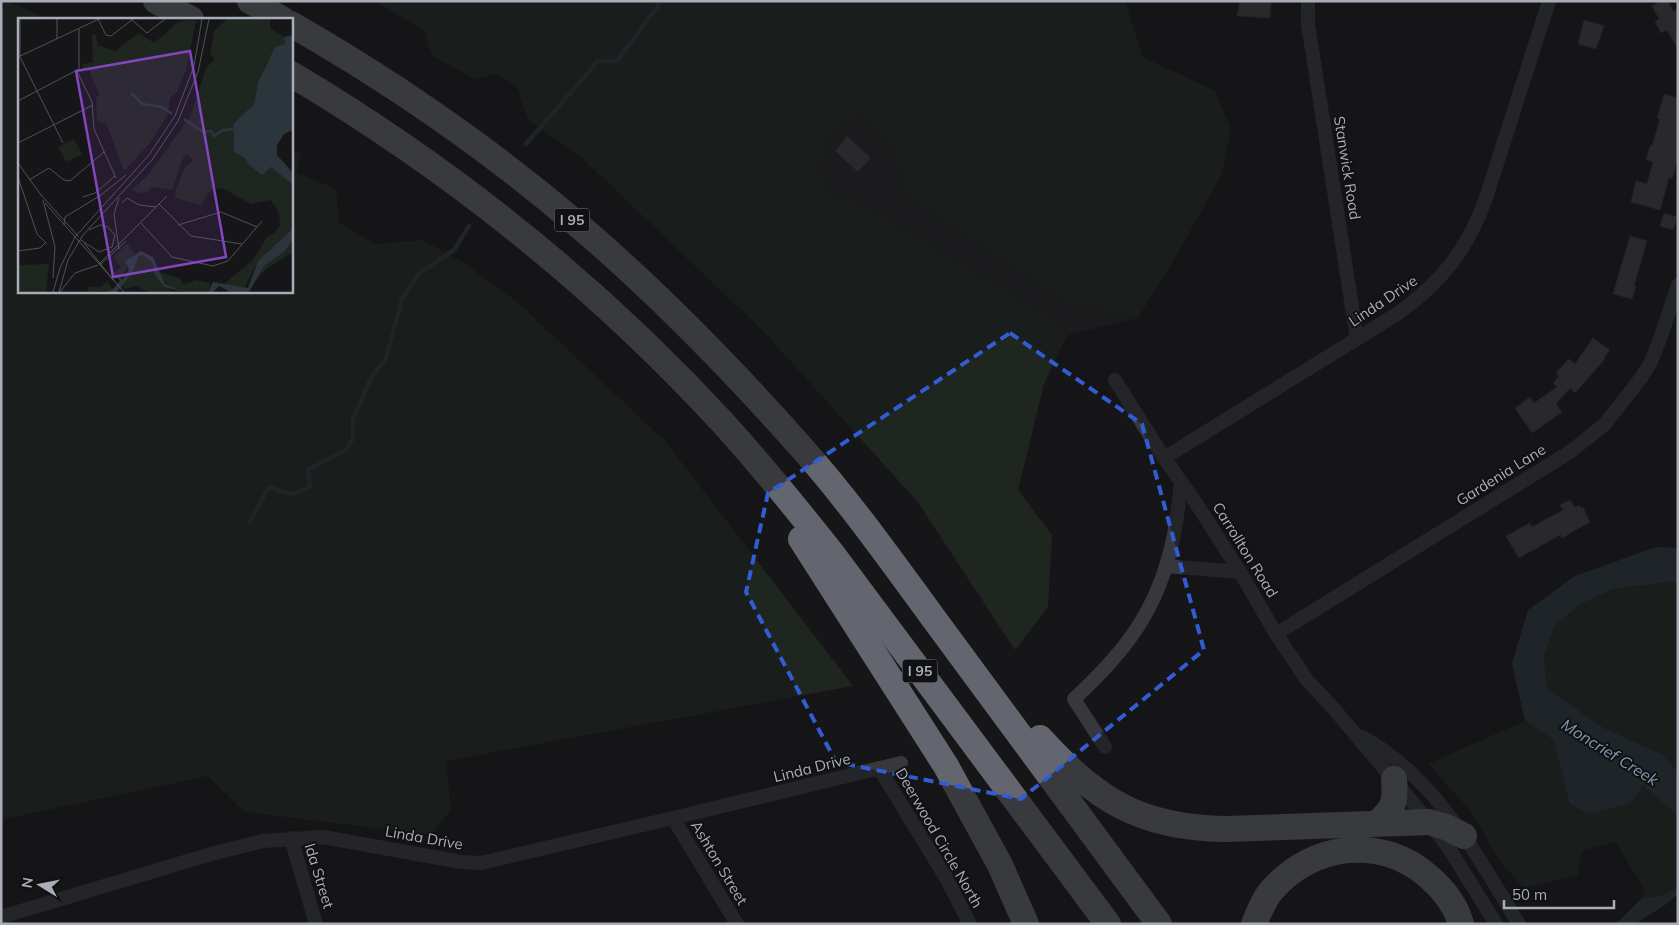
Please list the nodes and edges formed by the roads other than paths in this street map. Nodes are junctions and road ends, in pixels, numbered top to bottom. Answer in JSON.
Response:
{"nodes":[{"id":1,"x":156,"y":1,"type":"edge"},
{"id":2,"x":250,"y":1,"type":"edge"},
{"id":3,"x":1308,"y":1,"type":"edge"},
{"id":4,"x":1549,"y":1,"type":"edge"},
{"id":5,"x":189,"y":18,"type":"edge"},
{"id":6,"x":280,"y":18,"type":"edge"},
{"id":7,"x":292,"y":25,"type":"edge"},
{"id":8,"x":292,"y":75,"type":"edge"},
{"id":9,"x":1678,"y":285,"type":"edge"},
{"id":10,"x":1357,"y":339,"type":"junction"},
{"id":11,"x":1115,"y":380,"type":"dead end"},
{"id":12,"x":724,"y":424,"type":"junction"},
{"id":13,"x":1164,"y":458,"type":"junction"},
{"id":14,"x":1182,"y":483,"type":"junction"},
{"id":15,"x":1166,"y":566,"type":"junction"},
{"id":16,"x":1240,"y":572,"type":"junction"},
{"id":17,"x":1276,"y":634,"type":"junction"},
{"id":18,"x":946,"y":635,"type":"junction"},
{"id":19,"x":1354,"y":732,"type":"junction"},
{"id":20,"x":1105,"y":747,"type":"dead end"},
{"id":21,"x":901,"y":763,"type":"dead end"},
{"id":22,"x":879,"y":768,"type":"junction"},
{"id":23,"x":1394,"y":779,"type":"junction"},
{"id":24,"x":673,"y":818,"type":"junction"},
{"id":25,"x":1429,"y":822,"type":"junction"},
{"id":26,"x":1377,"y":823,"type":"junction"},
{"id":27,"x":1464,"y":836,"type":"junction"},
{"id":28,"x":291,"y":838,"type":"junction"},
{"id":29,"x":1,"y":917,"type":"edge"},
{"id":30,"x":316,"y":924,"type":"edge"},
{"id":31,"x":737,"y":924,"type":"edge"},
{"id":32,"x":970,"y":924,"type":"edge"},
{"id":33,"x":1026,"y":924,"type":"edge"},
{"id":34,"x":1108,"y":924,"type":"edge"},
{"id":35,"x":1159,"y":924,"type":"edge"},
{"id":36,"x":1254,"y":924,"type":"edge"},
{"id":37,"x":1461,"y":924,"type":"edge"},
{"id":38,"x":1496,"y":924,"type":"edge"},
{"id":39,"x":1518,"y":924,"type":"edge"}],
"edges":[{"from":1,"to":5,"type":"highway"},
{"from":2,"to":6,"type":"highway"},
{"from":3,"to":10,"type":"street","name":"Stanwick Road"},
{"from":4,"to":10,"type":"street","name":"Linda Drive"},
{"from":7,"to":18,"type":"highway","number":"I 95"},
{"from":8,"to":12,"type":"highway","number":"I 95"},
{"from":9,"to":17,"type":"street","name":"Gardenia Lane"},
{"from":10,"to":13,"type":"street","name":"Linda Drive"},
{"from":11,"to":13,"type":"street","name":"Carrollton Road"},
{"from":12,"to":33,"type":"highway"},
{"from":12,"to":34,"type":"highway","number":"I 95"},
{"from":13,"to":14,"type":"street","name":"Carrollton Road"},
{"from":14,"to":15,"type":"street"},
{"from":14,"to":16,"type":"street","name":"Carrollton Road"},
{"from":15,"to":16,"type":"street"},
{"from":15,"to":20,"type":"street"},
{"from":16,"to":17,"type":"street","name":"Carrollton Road"},
{"from":17,"to":19,"type":"street","name":"Carrollton Road"},
{"from":18,"to":26,"type":"highway"},
{"from":18,"to":35,"type":"highway","number":"I 95"},
{"from":19,"to":23,"type":"street","name":"Carrollton Road"},
{"from":19,"to":27,"type":"street","name":"Carrollton Road"},
{"from":21,"to":22,"type":"street","name":"Linda Drive"},
{"from":22,"to":24,"type":"street","name":"Linda Drive"},
{"from":22,"to":32,"type":"street","name":"Deerwood Circle North"},
{"from":23,"to":25,"type":"street","name":"Carrollton Road"},
{"from":23,"to":26,"type":"highway"},
{"from":24,"to":28,"type":"street","name":"Linda Drive"},
{"from":24,"to":31,"type":"street","name":"Ashton Street"},
{"from":25,"to":26,"type":"highway"},
{"from":25,"to":27,"type":"highway"},
{"from":25,"to":38,"type":"street","name":"Carrollton Road"},
{"from":27,"to":39,"type":"street","name":"Carrollton Road"},
{"from":28,"to":29,"type":"street","name":"Linda Drive"},
{"from":28,"to":30,"type":"street","name":"Ida Street"},
{"from":36,"to":37,"type":"highway"}]}
